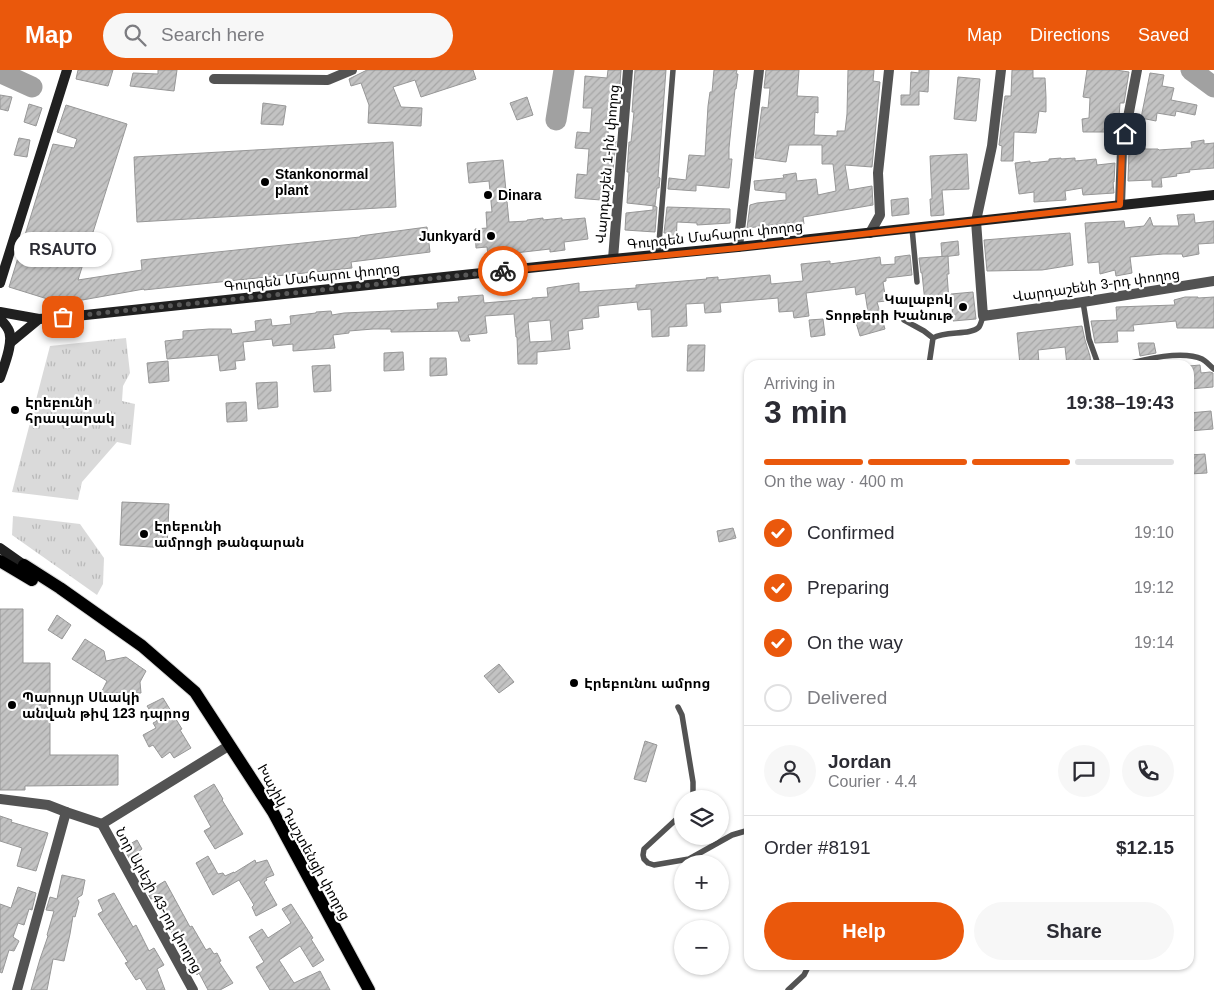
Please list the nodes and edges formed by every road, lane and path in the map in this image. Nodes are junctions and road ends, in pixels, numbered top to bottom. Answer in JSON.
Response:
{"nodes":[{"id":1,"x":67,"y":70,"type":"edge"},
{"id":2,"x":352,"y":70,"type":"edge"},
{"id":3,"x":628,"y":70,"type":"edge"},
{"id":4,"x":673,"y":70,"type":"edge"},
{"id":5,"x":759,"y":70,"type":"edge"},
{"id":6,"x":889,"y":70,"type":"edge"},
{"id":7,"x":1001,"y":70,"type":"edge"},
{"id":8,"x":1137,"y":70,"type":"edge"},
{"id":9,"x":214,"y":79,"type":"dead end"},
{"id":10,"x":1214,"y":195,"type":"edge"},
{"id":11,"x":1120,"y":205,"type":"junction"},
{"id":12,"x":976,"y":221,"type":"junction"},
{"id":13,"x":912,"y":228,"type":"junction"},
{"id":14,"x":870,"y":233,"type":"junction"},
{"id":15,"x":738,"y":248,"type":"junction"},
{"id":16,"x":658,"y":255,"type":"junction"},
{"id":17,"x":613,"y":259,"type":"junction"},
{"id":18,"x":1214,"y":281,"type":"edge"},
{"id":19,"x":0,"y":282,"type":"edge"},
{"id":20,"x":917,"y":282,"type":"dead end"},
{"id":21,"x":1083,"y":302,"type":"junction"},
{"id":22,"x":0,"y":312,"type":"edge"},
{"id":23,"x":983,"y":316,"type":"junction"},
{"id":24,"x":0,"y":319,"type":"edge"},
{"id":25,"x":39,"y":319,"type":"junction"},
{"id":26,"x":904,"y":320,"type":"dead end"},
{"id":27,"x":933,"y":338,"type":"junction"},
{"id":28,"x":10,"y":343,"type":"junction"},
{"id":29,"x":930,"y":360,"type":"edge"},
{"id":30,"x":1097,"y":360,"type":"edge"},
{"id":31,"x":1147,"y":360,"type":"edge"},
{"id":32,"x":1214,"y":369,"type":"edge"},
{"id":33,"x":0,"y":378,"type":"edge"},
{"id":34,"x":0,"y":548,"type":"edge"},
{"id":35,"x":1,"y":565,"type":"edge"},
{"id":36,"x":21,"y":568,"type":"junction"},
{"id":37,"x":678,"y":707,"type":"dead end"},
{"id":38,"x":230,"y":745,"type":"junction"},
{"id":39,"x":693,"y":790,"type":"edge"},
{"id":40,"x":0,"y":799,"type":"edge"},
{"id":41,"x":66,"y":812,"type":"junction"},
{"id":42,"x":674,"y":821,"type":"edge"},
{"id":43,"x":102,"y":824,"type":"junction"},
{"id":44,"x":744,"y":831,"type":"edge"},
{"id":45,"x":729,"y":837,"type":"edge"},
{"id":46,"x":713,"y":845,"type":"edge"},
{"id":47,"x":806,"y":970,"type":"edge"},
{"id":48,"x":17,"y":990,"type":"edge"},
{"id":49,"x":193,"y":990,"type":"edge"},
{"id":50,"x":368,"y":990,"type":"edge"},
{"id":51,"x":788,"y":990,"type":"edge"}],
"edges":[{"from":1,"to":19,"type":"main road"},
{"from":2,"to":9,"type":"street"},
{"from":3,"to":17,"type":"street","name":"Վարդաշեն 1-ին փողոց"},
{"from":4,"to":16,"type":"lane"},
{"from":5,"to":15,"type":"street"},
{"from":6,"to":14,"type":"street"},
{"from":7,"to":12,"type":"street"},
{"from":8,"to":11,"type":"street"},
{"from":10,"to":11,"type":"main road","name":"Գուրգեն Մահարու փողոց"},
{"from":11,"to":12,"type":"main road","name":"Գուրգեն Մահարու փողոց"},
{"from":12,"to":13,"type":"main road","name":"Գուրգեն Մահարու փողոց"},
{"from":12,"to":23,"type":"street"},
{"from":13,"to":14,"type":"main road","name":"Գուրգեն Մահարու փողոց"},
{"from":13,"to":20,"type":"lane"},
{"from":14,"to":15,"type":"main road","name":"Գուրգեն Մահարու փողոց"},
{"from":15,"to":16,"type":"main road","name":"Գուրգեն Մահարու փողոց"},
{"from":16,"to":17,"type":"main road","name":"Գուրգեն Մահարու փողոց"},
{"from":17,"to":25,"type":"main road","name":"Գուրգեն Մահարու փողոց"},
{"from":18,"to":21,"type":"street","name":"Վարդաշենի 3-րդ փողոց"},
{"from":21,"to":23,"type":"street","name":"Վարդաշենի 3-րդ փողոց"},
{"from":21,"to":30,"type":"lane"},
{"from":22,"to":25,"type":"main road"},
{"from":23,"to":27,"type":"lane"},
{"from":24,"to":28,"type":"main road"},
{"from":25,"to":28,"type":"main road"},
{"from":26,"to":27,"type":"lane"},
{"from":27,"to":29,"type":"lane"},
{"from":28,"to":33,"type":"main road"},
{"from":31,"to":32,"type":"lane"},
{"from":34,"to":36,"type":"main road"},
{"from":35,"to":36,"type":"main road"},
{"from":36,"to":38,"type":"main road","name":"Խաչիկ Դաշտենցի փողոց"},
{"from":37,"to":39,"type":"lane"},
{"from":38,"to":43,"type":"street","name":"Նոր Արեշի 43-րդ փողոց"},
{"from":38,"to":50,"type":"main road","name":"Խաչիկ Դաշտենցի փողոց"},
{"from":40,"to":41,"type":"street"},
{"from":41,"to":43,"type":"street"},
{"from":41,"to":48,"type":"street"},
{"from":42,"to":46,"type":"lane"},
{"from":43,"to":49,"type":"street","name":"Նոր Արեշի 43-րդ փողոց"},
{"from":44,"to":45,"type":"lane"},
{"from":47,"to":51,"type":"lane"}]}
